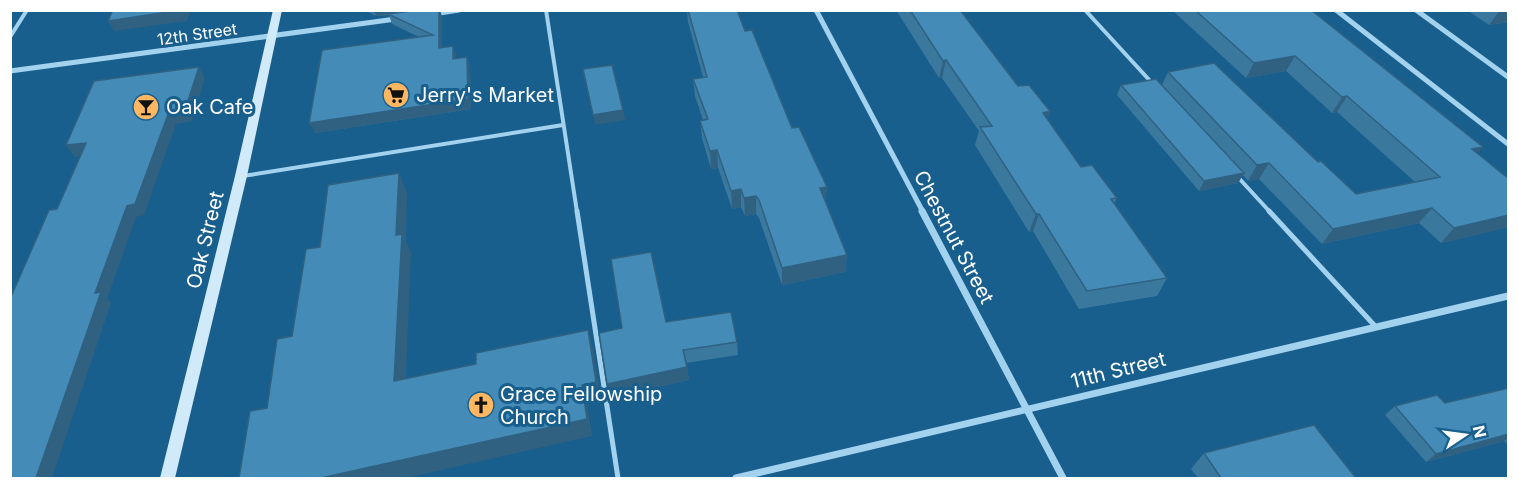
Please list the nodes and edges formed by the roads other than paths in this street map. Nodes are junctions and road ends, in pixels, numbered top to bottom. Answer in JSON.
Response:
{"nodes":[{"id":1,"x":27,"y":10,"type":"edge"},
{"id":2,"x":278,"y":10,"type":"edge"},
{"id":3,"x":459,"y":10,"type":"edge"},
{"id":4,"x":546,"y":10,"type":"edge"},
{"id":5,"x":816,"y":10,"type":"edge"},
{"id":6,"x":1085,"y":10,"type":"edge"},
{"id":7,"x":1336,"y":10,"type":"edge"},
{"id":8,"x":1416,"y":10,"type":"edge"},
{"id":9,"x":425,"y":15,"type":"edge"},
{"id":10,"x":402,"y":18,"type":"edge"},
{"id":11,"x":273,"y":36,"type":"junction"},
{"id":12,"x":10,"y":37,"type":"edge"},
{"id":13,"x":10,"y":71,"type":"edge"},
{"id":14,"x":1509,"y":77,"type":"edge"},
{"id":15,"x":1158,"y":89,"type":"edge"},
{"id":16,"x":563,"y":125,"type":"junction"},
{"id":17,"x":1509,"y":144,"type":"edge"},
{"id":18,"x":1230,"y":168,"type":"edge"},
{"id":19,"x":241,"y":176,"type":"junction"},
{"id":20,"x":1509,"y":296,"type":"edge"},
{"id":21,"x":1375,"y":326,"type":"junction"},
{"id":22,"x":1026,"y":409,"type":"junction"},
{"id":23,"x":167,"y":478,"type":"edge"},
{"id":24,"x":618,"y":478,"type":"edge"},
{"id":25,"x":736,"y":478,"type":"edge"},
{"id":26,"x":1063,"y":478,"type":"edge"}],
"edges":[{"from":1,"to":12,"type":"lane"},
{"from":2,"to":11,"type":"street","name":"Oak Street"},
{"from":3,"to":9,"type":"street"},
{"from":4,"to":16,"type":"lane"},
{"from":5,"to":22,"type":"street","name":"Chestnut Street"},
{"from":6,"to":15,"type":"lane"},
{"from":7,"to":17,"type":"street"},
{"from":8,"to":14,"type":"street"},
{"from":10,"to":11,"type":"street","name":"12th Street"},
{"from":11,"to":13,"type":"street","name":"12th Street"},
{"from":11,"to":19,"type":"street","name":"Oak Street"},
{"from":16,"to":19,"type":"lane"},
{"from":16,"to":24,"type":"lane"},
{"from":18,"to":21,"type":"lane"},
{"from":19,"to":23,"type":"street","name":"Oak Street"},
{"from":20,"to":21,"type":"street","name":"11th Street"},
{"from":21,"to":22,"type":"street","name":"11th Street"},
{"from":22,"to":25,"type":"street","name":"11th Street"},
{"from":22,"to":26,"type":"street","name":"Chestnut Street"}]}
